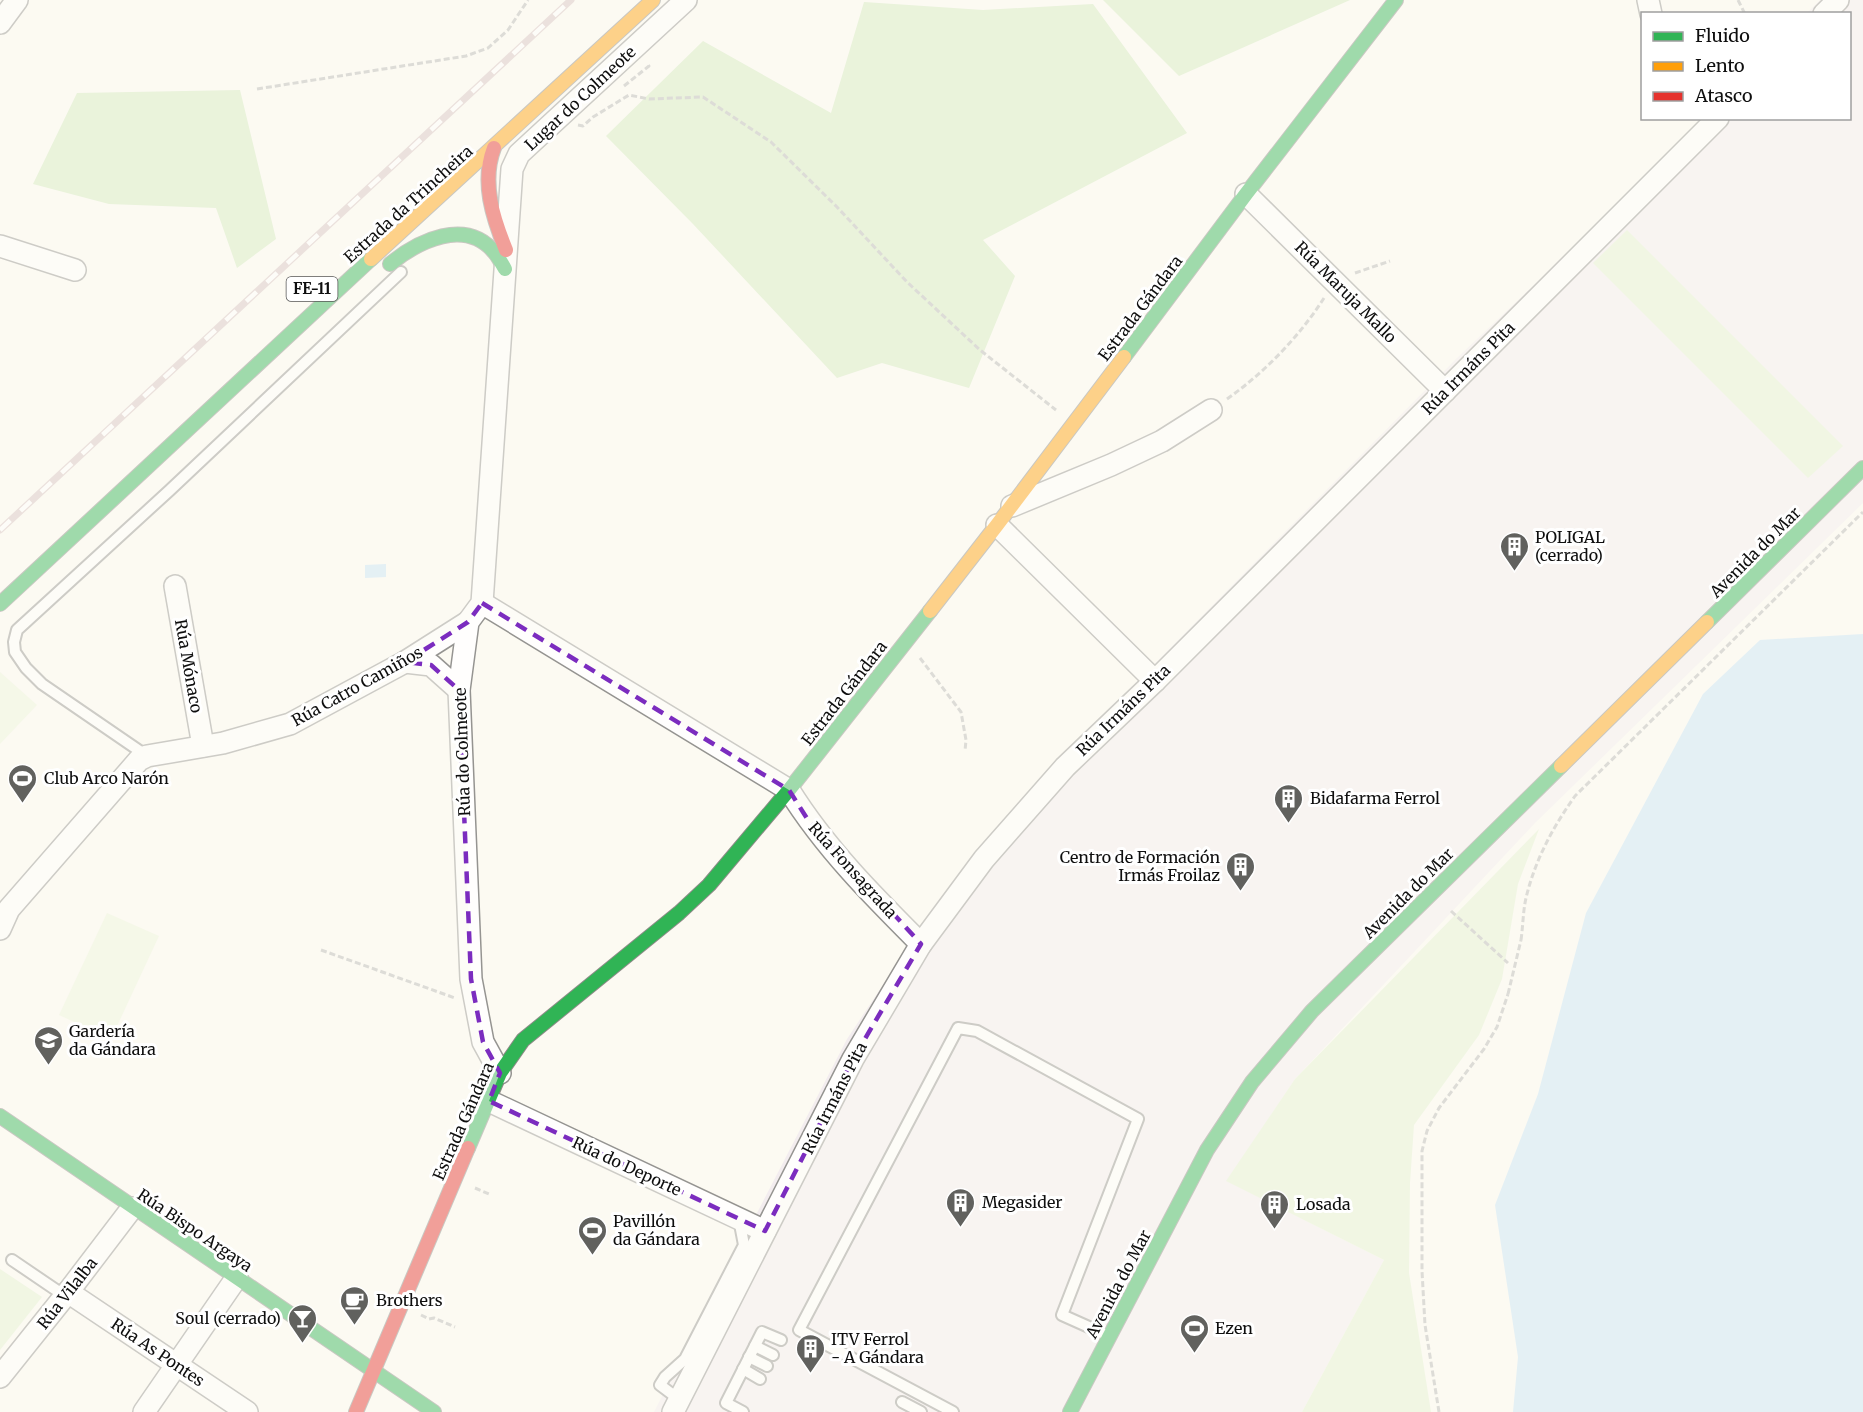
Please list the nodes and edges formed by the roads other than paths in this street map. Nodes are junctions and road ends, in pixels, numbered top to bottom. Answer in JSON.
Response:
{"nodes":[{"id":1,"x":17,"y":0,"type":"edge"},
{"id":2,"x":653,"y":0,"type":"edge"},
{"id":3,"x":686,"y":0,"type":"edge"},
{"id":4,"x":1396,"y":0,"type":"edge"},
{"id":5,"x":1838,"y":0,"type":"edge"},
{"id":6,"x":1826,"y":12,"type":"edge"},
{"id":7,"x":0,"y":23,"type":"edge"},
{"id":8,"x":1705,"y":123,"type":"edge"},
{"id":9,"x":494,"y":148,"type":"junction"},
{"id":10,"x":1246,"y":194,"type":"junction"},
{"id":11,"x":435,"y":238,"type":"junction"},
{"id":12,"x":0,"y":246,"type":"edge"},
{"id":13,"x":506,"y":259,"type":"junction"},
{"id":14,"x":414,"y":260,"type":"dead end"},
{"id":15,"x":405,"y":268,"type":"dead end"},
{"id":16,"x":75,"y":270,"type":"dead end"},
{"id":17,"x":379,"y":274,"type":"dead end"},
{"id":18,"x":294,"y":350,"type":"dead end"},
{"id":19,"x":254,"y":367,"type":"junction"},
{"id":20,"x":1445,"y":391,"type":"junction"},
{"id":21,"x":1211,"y":410,"type":"road end"},
{"id":22,"x":1863,"y":468,"type":"edge"},
{"id":23,"x":1012,"y":506,"type":"junction"},
{"id":24,"x":997,"y":525,"type":"junction"},
{"id":25,"x":175,"y":586,"type":"dead end"},
{"id":26,"x":482,"y":603,"type":"junction"},
{"id":27,"x":0,"y":604,"type":"edge"},
{"id":28,"x":468,"y":622,"type":"junction"},
{"id":29,"x":405,"y":662,"type":"junction"},
{"id":30,"x":1155,"y":681,"type":"junction"},
{"id":31,"x":459,"y":690,"type":"junction"},
{"id":32,"x":202,"y":746,"type":"junction"},
{"id":33,"x":147,"y":756,"type":"junction"},
{"id":34,"x":789,"y":790,"type":"junction"},
{"id":35,"x":1,"y":923,"type":"edge"},
{"id":36,"x":921,"y":944,"type":"junction"},
{"id":37,"x":500,"y":1073,"type":"junction"},
{"id":38,"x":489,"y":1101,"type":"junction"},
{"id":39,"x":0,"y":1116,"type":"edge"},
{"id":40,"x":132,"y":1208,"type":"junction"},
{"id":41,"x":740,"y":1219,"type":"junction"},
{"id":42,"x":765,"y":1231,"type":"junction"},
{"id":43,"x":12,"y":1260,"type":"dead end"},
{"id":44,"x":237,"y":1277,"type":"junction"},
{"id":45,"x":67,"y":1294,"type":"junction"},
{"id":46,"x":1109,"y":1336,"type":"junction"},
{"id":47,"x":781,"y":1341,"type":"dead end"},
{"id":48,"x":755,"y":1346,"type":"junction"},
{"id":49,"x":773,"y":1355,"type":"dead end"},
{"id":50,"x":749,"y":1357,"type":"junction"},
{"id":51,"x":176,"y":1364,"type":"junction"},
{"id":52,"x":767,"y":1366,"type":"dead end"},
{"id":53,"x":373,"y":1369,"type":"junction"},
{"id":54,"x":743,"y":1369,"type":"junction"},
{"id":55,"x":0,"y":1377,"type":"edge"},
{"id":56,"x":760,"y":1379,"type":"dead end"},
{"id":57,"x":902,"y":1402,"type":"dead end"},
{"id":58,"x":677,"y":1406,"type":"edge"},
{"id":59,"x":144,"y":1412,"type":"edge"},
{"id":60,"x":247,"y":1412,"type":"edge"},
{"id":61,"x":356,"y":1412,"type":"edge"},
{"id":62,"x":434,"y":1412,"type":"edge"},
{"id":63,"x":743,"y":1412,"type":"edge"},
{"id":64,"x":921,"y":1412,"type":"edge"},
{"id":65,"x":952,"y":1412,"type":"edge"},
{"id":66,"x":1070,"y":1412,"type":"edge"}],
"edges":[{"from":1,"to":7,"type":"street"},
{"from":2,"to":9,"type":"main road","name":"Estrada da Trincheira","number":"FE-11"},
{"from":3,"to":13,"type":"street","name":"Lugar do Colmeote"},
{"from":4,"to":10,"type":"main road","name":"Estrada Gándara"},
{"from":5,"to":6,"type":"street"},
{"from":8,"to":20,"type":"street","name":"Rúa Irmáns Pita"},
{"from":9,"to":13,"type":"main road"},
{"from":9,"to":19,"type":"main road","name":"Estrada da Trincheira","number":"FE-11"},
{"from":10,"to":20,"type":"street","name":"Rúa Maruja Mallo"},
{"from":10,"to":23,"type":"main road","name":"Estrada Gándara"},
{"from":11,"to":13,"type":"main road"},
{"from":11,"to":14,"type":"lane"},
{"from":11,"to":17,"type":"main road"},
{"from":12,"to":16,"type":"street"},
{"from":13,"to":26,"type":"street"},
{"from":15,"to":33,"type":"lane"},
{"from":18,"to":19,"type":"main road"},
{"from":19,"to":27,"type":"main road","name":"Estrada da Trincheira","number":"FE-11"},
{"from":20,"to":30,"type":"street","name":"Rúa Irmáns Pita"},
{"from":21,"to":23,"type":"street"},
{"from":22,"to":46,"type":"main road","name":"Avenida do Mar"},
{"from":23,"to":24,"type":"main road","name":"Estrada Gándara"},
{"from":24,"to":30,"type":"street"},
{"from":24,"to":34,"type":"main road","name":"Estrada Gándara"},
{"from":25,"to":32,"type":"street","name":"Rúa Mónaco"},
{"from":26,"to":28,"type":"street","name":"Rúa do Colmeote"},
{"from":26,"to":34,"type":"street"},
{"from":28,"to":29,"type":"street","name":"Rúa Catro Camiños"},
{"from":28,"to":31,"type":"street","name":"Rúa do Colmeote"},
{"from":29,"to":31,"type":"street"},
{"from":29,"to":32,"type":"street","name":"Rúa Catro Camiños"},
{"from":30,"to":36,"type":"street","name":"Rúa Irmáns Pita"},
{"from":31,"to":37,"type":"street","name":"Rúa do Colmeote"},
{"from":32,"to":33,"type":"street","name":"Rúa Catro Camiños"},
{"from":33,"to":35,"type":"street"},
{"from":34,"to":36,"type":"street","name":"Rúa Fonsagrada"},
{"from":34,"to":37,"type":"main road","name":"Estrada Gándara"},
{"from":36,"to":42,"type":"street","name":"Rúa Irmáns Pita"},
{"from":37,"to":38,"type":"main road","name":"Estrada Gándara"},
{"from":38,"to":41,"type":"street","name":"Rúa do Deporte"},
{"from":38,"to":53,"type":"main road","name":"Estrada Gándara"},
{"from":39,"to":40,"type":"main road","name":"Rúa Bispo Argaya"},
{"from":40,"to":44,"type":"main road","name":"Rúa Bispo Argaya"},
{"from":40,"to":45,"type":"street","name":"Rúa Vilalba"},
{"from":41,"to":42,"type":"street","name":"Rúa do Deporte"},
{"from":41,"to":58,"type":"lane"},
{"from":42,"to":58,"type":"street","name":"Rúa Irmáns Pita"},
{"from":43,"to":45,"type":"lane"},
{"from":44,"to":51,"type":"street"},
{"from":44,"to":53,"type":"main road","name":"Rúa Bispo Argaya"},
{"from":45,"to":51,"type":"street","name":"Rúa As Pontes"},
{"from":45,"to":55,"type":"street","name":"Rúa Vilalba"},
{"from":46,"to":65,"type":"lane"},
{"from":46,"to":66,"type":"main road","name":"Avenida do Mar"},
{"from":47,"to":48,"type":"lane"},
{"from":48,"to":49,"type":"lane"},
{"from":48,"to":50,"type":"lane"},
{"from":50,"to":52,"type":"lane"},
{"from":50,"to":54,"type":"lane"},
{"from":51,"to":59,"type":"street"},
{"from":51,"to":60,"type":"street","name":"Rúa As Pontes"},
{"from":53,"to":61,"type":"main road","name":"Estrada Gándara"},
{"from":53,"to":62,"type":"main road","name":"Rúa Bispo Argaya"},
{"from":54,"to":56,"type":"lane"},
{"from":54,"to":63,"type":"lane"},
{"from":57,"to":64,"type":"lane"}]}
